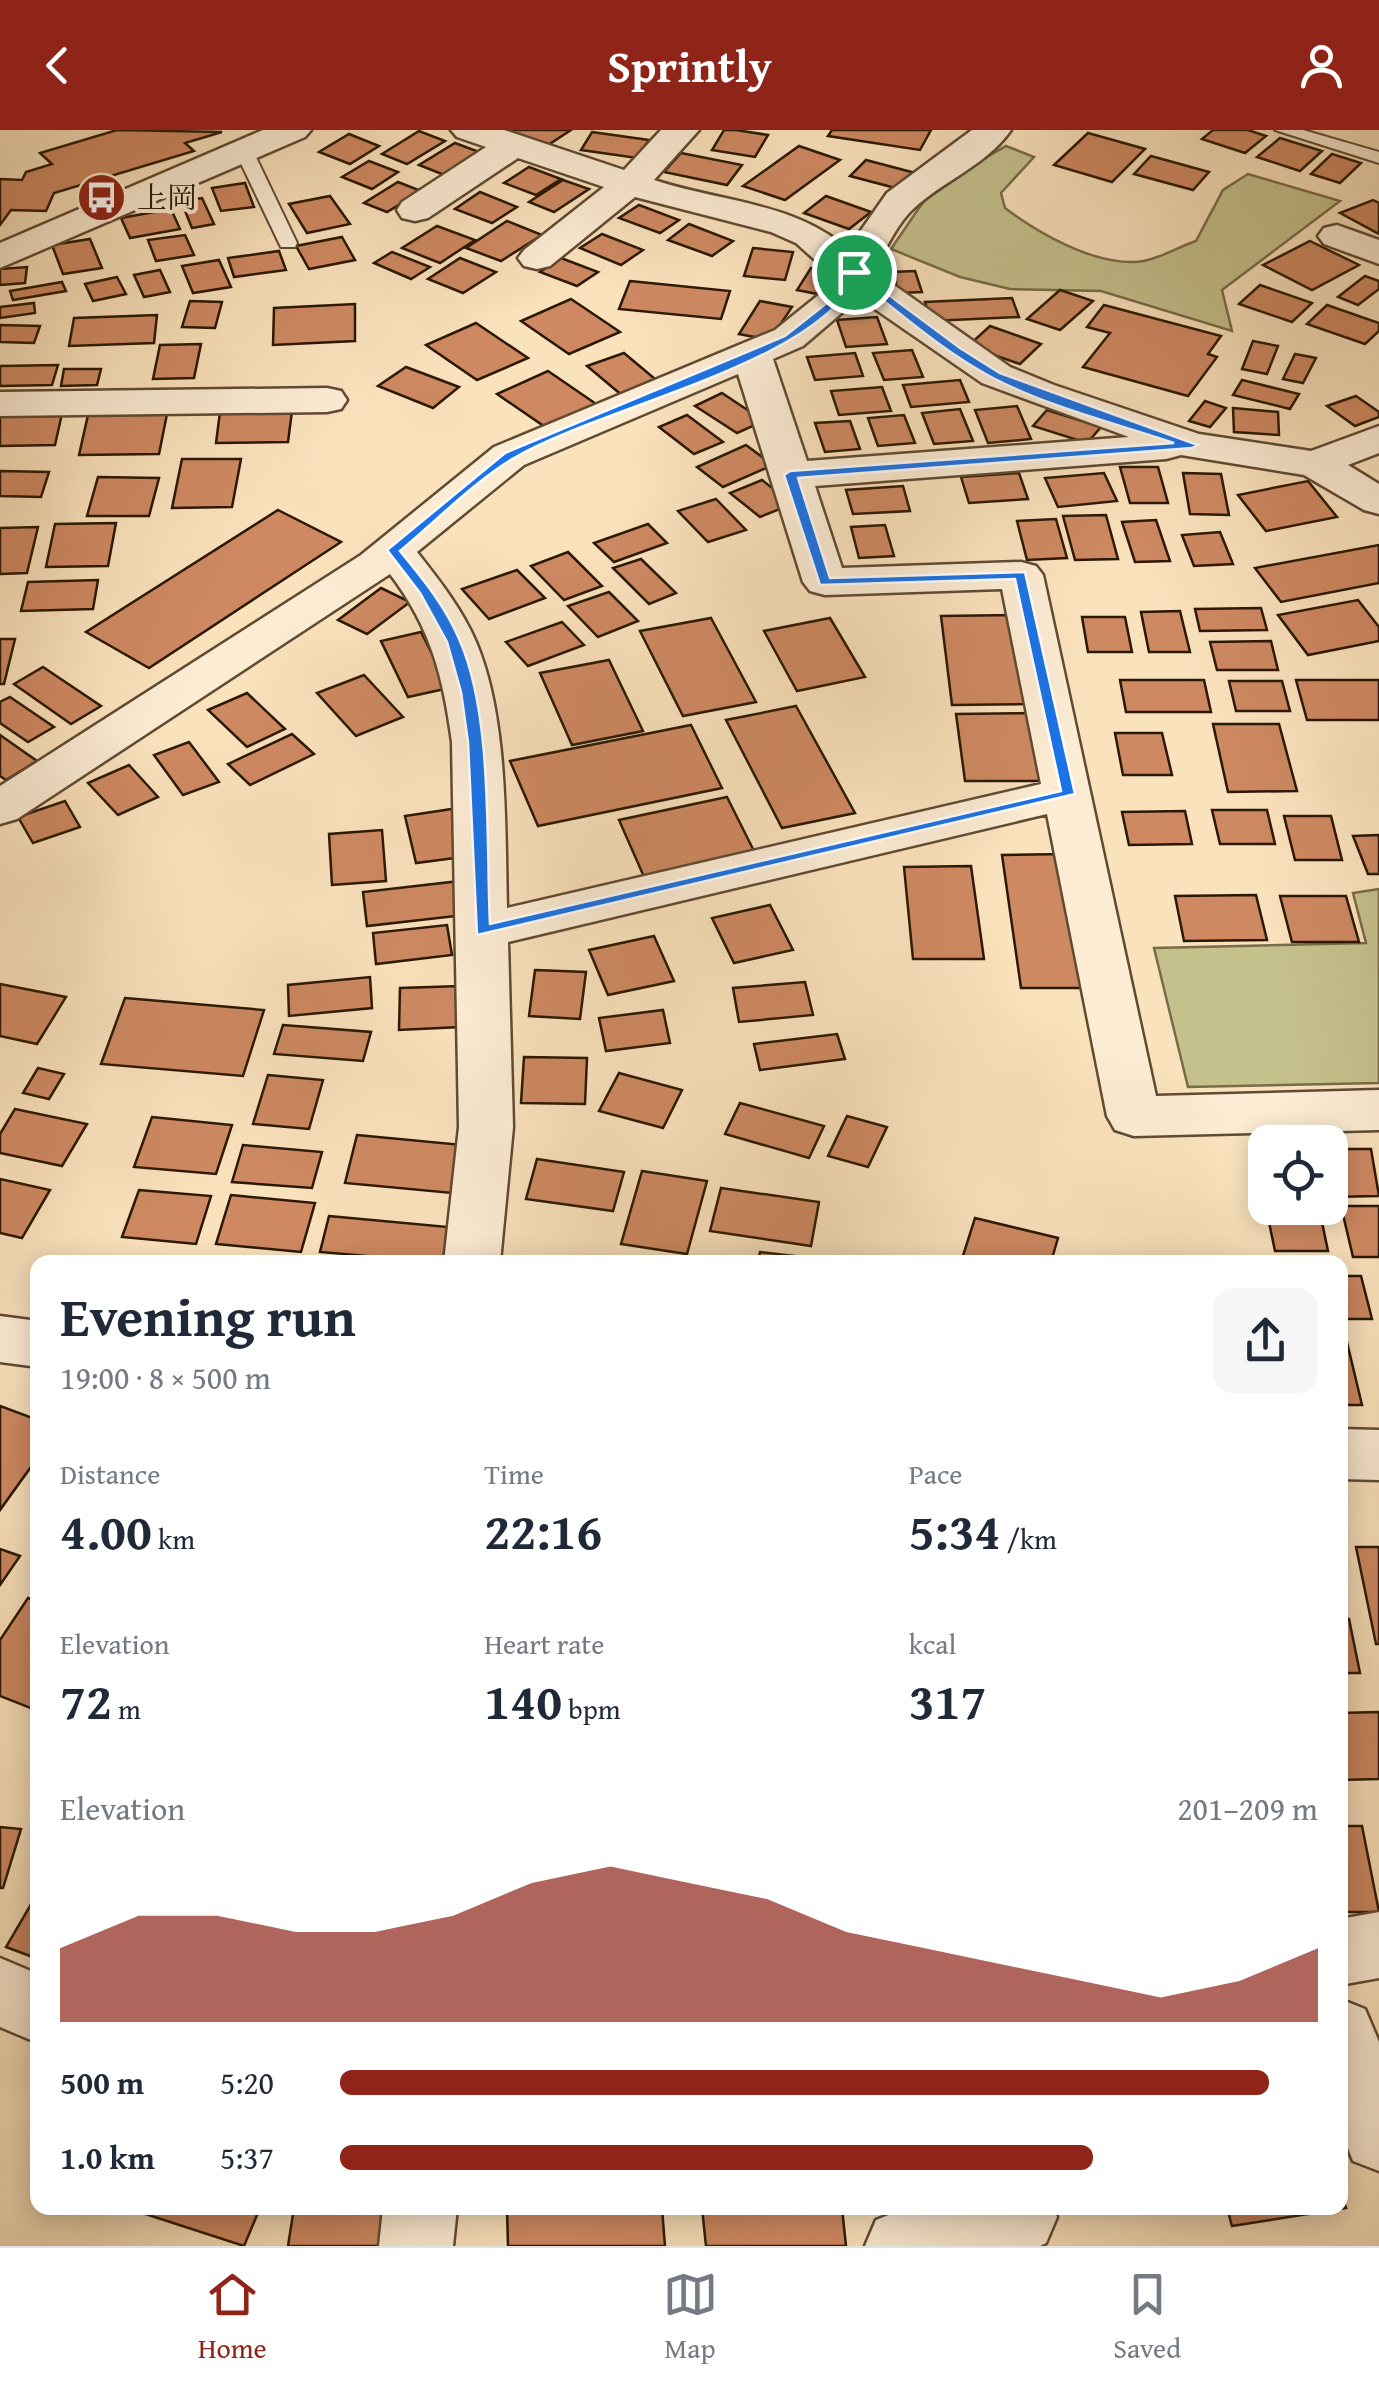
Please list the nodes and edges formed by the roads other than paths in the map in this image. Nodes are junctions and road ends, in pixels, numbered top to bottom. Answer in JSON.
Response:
{"nodes":[{"id":1,"x":293,"y":130,"type":"edge"},
{"id":2,"x":470,"y":130,"type":"edge"},
{"id":3,"x":681,"y":130,"type":"edge"},
{"id":4,"x":993,"y":130,"type":"edge"},
{"id":5,"x":1284,"y":130,"type":"edge"},
{"id":6,"x":515,"y":144,"type":"junction"},
{"id":7,"x":246,"y":153,"type":"junction"},
{"id":8,"x":1379,"y":158,"type":"edge"},
{"id":9,"x":631,"y":183,"type":"junction"},
{"id":10,"x":416,"y":210,"type":"dead end"},
{"id":11,"x":1337,"y":236,"type":"dead end"},
{"id":12,"x":288,"y":244,"type":"dead end"},
{"id":13,"x":1379,"y":253,"type":"edge"},
{"id":14,"x":0,"y":256,"type":"edge"},
{"id":15,"x":538,"y":258,"type":"dead end"},
{"id":16,"x":854,"y":272,"type":"junction"},
{"id":17,"x":752,"y":354,"type":"junction"},
{"id":18,"x":327,"y":400,"type":"dead end"},
{"id":19,"x":0,"y":404,"type":"edge"},
{"id":20,"x":1379,"y":438,"type":"edge"},
{"id":21,"x":1192,"y":445,"type":"junction"},
{"id":22,"x":1315,"y":464,"type":"junction"},
{"id":23,"x":790,"y":475,"type":"junction"},
{"id":24,"x":1379,"y":501,"type":"edge"},
{"id":25,"x":393,"y":550,"type":"junction"},
{"id":26,"x":1068,"y":794,"type":"junction"},
{"id":27,"x":0,"y":808,"type":"edge"},
{"id":28,"x":482,"y":931,"type":"junction"},
{"id":29,"x":1379,"y":1110,"type":"edge"},
{"id":30,"x":473,"y":1255,"type":"edge"},
{"id":31,"x":0,"y":1339,"type":"edge"},
{"id":32,"x":30,"y":1343,"type":"edge"},
{"id":33,"x":1348,"y":1454,"type":"edge"},
{"id":34,"x":1379,"y":1454,"type":"edge"},
{"id":35,"x":1379,"y":1944,"type":"edge"},
{"id":36,"x":1348,"y":1950,"type":"edge"},
{"id":37,"x":0,"y":1992,"type":"edge"},
{"id":38,"x":30,"y":2005,"type":"edge"},
{"id":39,"x":1348,"y":2053,"type":"edge"},
{"id":40,"x":1379,"y":2136,"type":"edge"},
{"id":41,"x":419,"y":2215,"type":"edge"},
{"id":42,"x":1020,"y":2217,"type":"dead end"},
{"id":43,"x":416,"y":2246,"type":"edge"},
{"id":44,"x":902,"y":2246,"type":"edge"}],
"edges":[{"from":1,"to":7,"type":"street"},
{"from":2,"to":6,"type":"street"},
{"from":3,"to":9,"type":"street"},
{"from":4,"to":16,"type":"street"},
{"from":5,"to":8,"type":"lane"},
{"from":6,"to":9,"type":"street"},
{"from":6,"to":10,"type":"street"},
{"from":7,"to":12,"type":"lane"},
{"from":7,"to":14,"type":"street"},
{"from":9,"to":15,"type":"street"},
{"from":9,"to":16,"type":"street"},
{"from":11,"to":13,"type":"street"},
{"from":16,"to":17,"type":"street"},
{"from":16,"to":21,"type":"street"},
{"from":17,"to":23,"type":"street"},
{"from":17,"to":25,"type":"street"},
{"from":18,"to":19,"type":"street"},
{"from":20,"to":22,"type":"street"},
{"from":21,"to":22,"type":"street"},
{"from":21,"to":23,"type":"street"},
{"from":22,"to":24,"type":"street"},
{"from":23,"to":26,"type":"street"},
{"from":25,"to":27,"type":"street"},
{"from":25,"to":28,"type":"street"},
{"from":26,"to":28,"type":"street"},
{"from":26,"to":29,"type":"street"},
{"from":28,"to":30,"type":"street"},
{"from":31,"to":32,"type":"street"},
{"from":33,"to":34,"type":"street"},
{"from":35,"to":36,"type":"street"},
{"from":37,"to":38,"type":"street"},
{"from":39,"to":40,"type":"street"},
{"from":41,"to":43,"type":"street"},
{"from":42,"to":44,"type":"street"}]}
